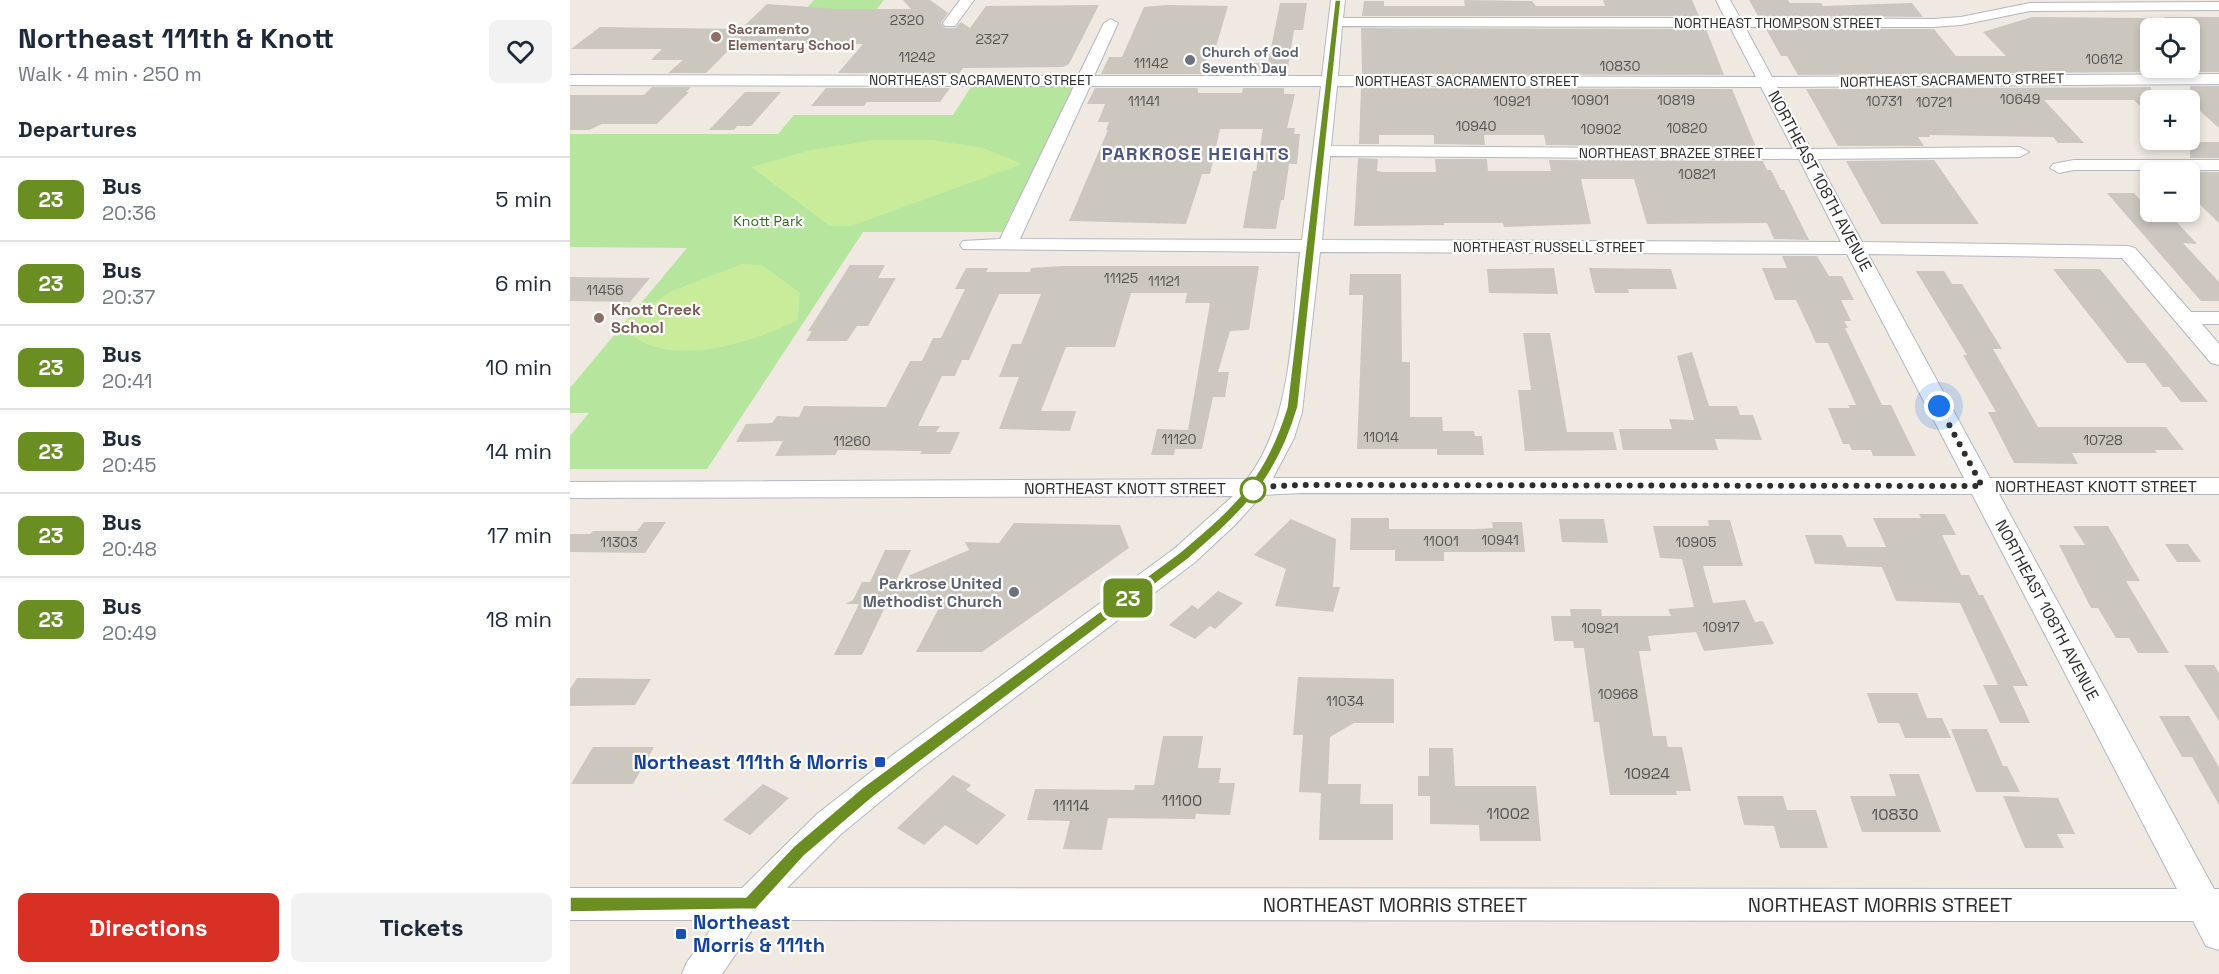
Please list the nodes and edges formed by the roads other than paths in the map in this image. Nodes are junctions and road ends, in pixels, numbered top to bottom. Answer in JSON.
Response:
{"nodes":[{"id":1,"x":966,"y":0,"type":"edge"},
{"id":2,"x":1338,"y":0,"type":"edge"},
{"id":3,"x":1723,"y":0,"type":"edge"},
{"id":4,"x":2014,"y":4,"type":"edge"},
{"id":5,"x":2219,"y":6,"type":"edge"},
{"id":6,"x":1336,"y":22,"type":"junction"},
{"id":7,"x":1735,"y":22,"type":"junction"},
{"id":8,"x":950,"y":23,"type":"dead end"},
{"id":9,"x":1111,"y":23,"type":"dead end"},
{"id":10,"x":2219,"y":79,"type":"edge"},
{"id":11,"x":570,"y":80,"type":"edge"},
{"id":12,"x":1084,"y":80,"type":"junction"},
{"id":13,"x":1329,"y":81,"type":"junction"},
{"id":14,"x":1767,"y":82,"type":"junction"},
{"id":15,"x":1322,"y":151,"type":"junction"},
{"id":16,"x":2020,"y":152,"type":"dead end"},
{"id":17,"x":1806,"y":154,"type":"junction"},
{"id":18,"x":2219,"y":165,"type":"edge"},
{"id":19,"x":2059,"y":168,"type":"dead end"},
{"id":20,"x":970,"y":245,"type":"dead end"},
{"id":21,"x":1007,"y":245,"type":"junction"},
{"id":22,"x":1311,"y":246,"type":"junction"},
{"id":23,"x":1856,"y":247,"type":"junction"},
{"id":24,"x":2184,"y":318,"type":"junction"},
{"id":25,"x":2219,"y":318,"type":"edge"},
{"id":26,"x":2219,"y":358,"type":"edge"},
{"id":27,"x":1982,"y":486,"type":"junction"},
{"id":28,"x":2219,"y":486,"type":"edge"},
{"id":29,"x":1256,"y":487,"type":"junction"},
{"id":30,"x":570,"y":490,"type":"edge"},
{"id":31,"x":570,"y":904,"type":"edge"},
{"id":32,"x":750,"y":904,"type":"junction"},
{"id":33,"x":2214,"y":915,"type":"edge"},
{"id":34,"x":700,"y":974,"type":"edge"}],
"edges":[{"from":1,"to":8,"type":"street"},
{"from":2,"to":6,"type":"street"},
{"from":3,"to":7,"type":"street","name":"NORTHEAST 108TH AVENUE"},
{"from":4,"to":5,"type":"street","name":"NORTHEAST THOMPSON STREET"},
{"from":4,"to":7,"type":"street","name":"NORTHEAST THOMPSON STREET"},
{"from":6,"to":7,"type":"street","name":"NORTHEAST THOMPSON STREET"},
{"from":6,"to":13,"type":"street"},
{"from":7,"to":14,"type":"street","name":"NORTHEAST 108TH AVENUE"},
{"from":9,"to":12,"type":"street"},
{"from":10,"to":14,"type":"street","name":"NORTHEAST SACRAMENTO STREET"},
{"from":11,"to":12,"type":"street","name":"NORTHEAST SACRAMENTO STREET"},
{"from":12,"to":13,"type":"street","name":"NORTHEAST SACRAMENTO STREET"},
{"from":12,"to":21,"type":"street"},
{"from":13,"to":14,"type":"street","name":"NORTHEAST SACRAMENTO STREET"},
{"from":13,"to":15,"type":"street"},
{"from":14,"to":17,"type":"street","name":"NORTHEAST 108TH AVENUE"},
{"from":15,"to":17,"type":"street","name":"NORTHEAST BRAZEE STREET"},
{"from":15,"to":22,"type":"street"},
{"from":16,"to":17,"type":"street","name":"NORTHEAST BRAZEE STREET"},
{"from":17,"to":23,"type":"street","name":"NORTHEAST 108TH AVENUE"},
{"from":18,"to":19,"type":"street"},
{"from":20,"to":21,"type":"street","name":"NORTHEAST RUSSELL STREET"},
{"from":21,"to":22,"type":"street","name":"NORTHEAST RUSSELL STREET"},
{"from":22,"to":23,"type":"street","name":"NORTHEAST RUSSELL STREET"},
{"from":22,"to":29,"type":"street"},
{"from":23,"to":24,"type":"street","name":"NORTHEAST RUSSELL STREET"},
{"from":23,"to":27,"type":"street","name":"NORTHEAST 108TH AVENUE"},
{"from":24,"to":25,"type":"street"},
{"from":24,"to":26,"type":"street"},
{"from":27,"to":28,"type":"street","name":"NORTHEAST KNOTT STREET"},
{"from":27,"to":29,"type":"street","name":"NORTHEAST KNOTT STREET"},
{"from":27,"to":33,"type":"street","name":"NORTHEAST 108TH AVENUE"},
{"from":29,"to":30,"type":"street","name":"NORTHEAST KNOTT STREET"},
{"from":29,"to":32,"type":"street"},
{"from":31,"to":32,"type":"street","name":"NORTHEAST MORRIS STREET"},
{"from":32,"to":33,"type":"street","name":"NORTHEAST MORRIS STREET"},
{"from":32,"to":34,"type":"street"}]}
